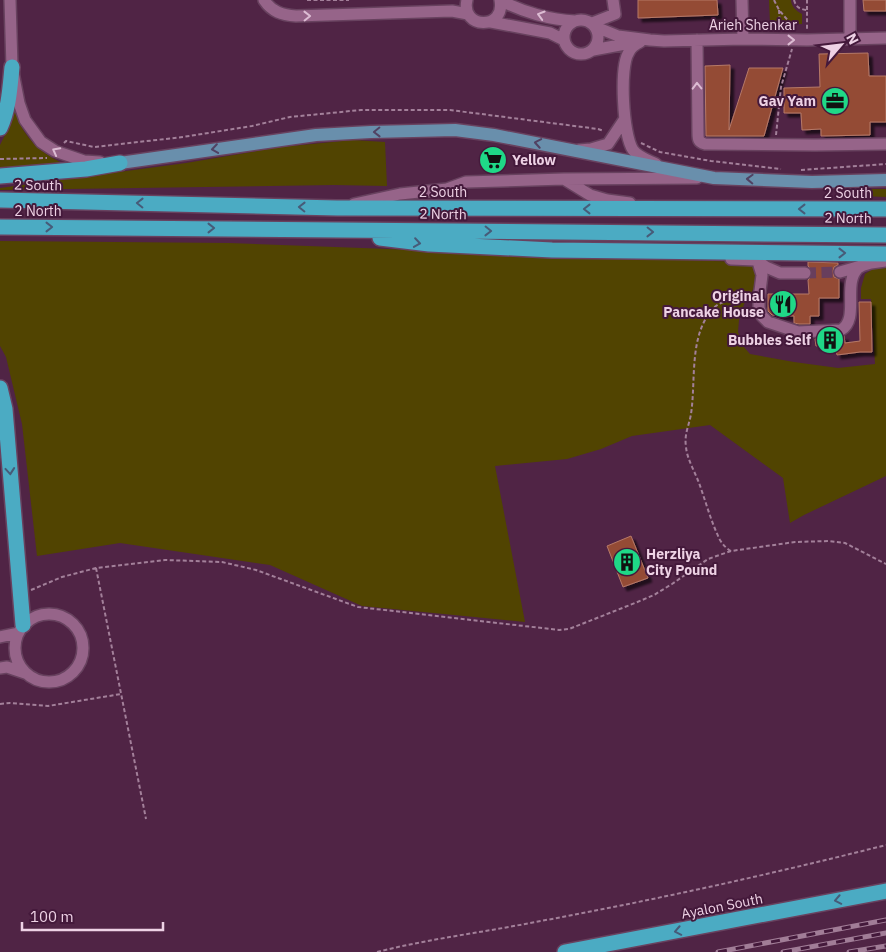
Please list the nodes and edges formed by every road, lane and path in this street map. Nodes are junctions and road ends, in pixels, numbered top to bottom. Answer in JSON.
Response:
{"nodes":[{"id":1,"x":10,"y":0,"type":"edge"},
{"id":2,"x":264,"y":0,"type":"edge"},
{"id":3,"x":307,"y":0,"type":"edge"},
{"id":4,"x":348,"y":0,"type":"edge"},
{"id":5,"x":467,"y":0,"type":"edge"},
{"id":6,"x":500,"y":0,"type":"edge"},
{"id":7,"x":613,"y":0,"type":"edge"},
{"id":8,"x":742,"y":0,"type":"edge"},
{"id":9,"x":774,"y":0,"type":"edge"},
{"id":10,"x":794,"y":0,"type":"edge"},
{"id":11,"x":807,"y":0,"type":"edge"},
{"id":12,"x":850,"y":0,"type":"edge"},
{"id":13,"x":779,"y":10,"type":"junction"},
{"id":14,"x":807,"y":10,"type":"junction"},
{"id":15,"x":468,"y":14,"type":"junction"},
{"id":16,"x":575,"y":21,"type":"junction"},
{"id":17,"x":491,"y":22,"type":"junction"},
{"id":18,"x":594,"y":25,"type":"junction"},
{"id":19,"x":780,"y":28,"type":"dead end"},
{"id":20,"x":791,"y":28,"type":"dead end"},
{"id":21,"x":886,"y":38,"type":"edge"},
{"id":22,"x":743,"y":39,"type":"junction"},
{"id":23,"x":850,"y":39,"type":"junction"},
{"id":24,"x":564,"y":40,"type":"junction"},
{"id":25,"x":696,"y":40,"type":"junction"},
{"id":26,"x":795,"y":40,"type":"junction"},
{"id":27,"x":807,"y":40,"type":"junction"},
{"id":28,"x":645,"y":41,"type":"junction"},
{"id":29,"x":607,"y":47,"type":"junction"},
{"id":30,"x":593,"y":50,"type":"junction"},
{"id":31,"x":12,"y":67,"type":"junction"},
{"id":32,"x":623,"y":68,"type":"junction"},
{"id":33,"x":624,"y":120,"type":"junction"},
{"id":34,"x":0,"y":128,"type":"edge"},
{"id":35,"x":776,"y":134,"type":"dead end"},
{"id":36,"x":628,"y":138,"type":"junction"},
{"id":37,"x":886,"y":144,"type":"edge"},
{"id":38,"x":573,"y":150,"type":"junction"},
{"id":39,"x":120,"y":163,"type":"junction"},
{"id":40,"x":886,"y":164,"type":"edge"},
{"id":41,"x":784,"y":169,"type":"dead end"},
{"id":42,"x":670,"y":170,"type":"junction"},
{"id":43,"x":793,"y":170,"type":"dead end"},
{"id":44,"x":0,"y":176,"type":"edge"},
{"id":45,"x":714,"y":178,"type":"junction"},
{"id":46,"x":564,"y":179,"type":"junction"},
{"id":47,"x":886,"y":180,"type":"edge"},
{"id":48,"x":0,"y":200,"type":"edge"},
{"id":49,"x":337,"y":208,"type":"junction"},
{"id":50,"x":686,"y":209,"type":"junction"},
{"id":51,"x":886,"y":209,"type":"edge"},
{"id":52,"x":0,"y":227,"type":"edge"},
{"id":53,"x":316,"y":229,"type":"junction"},
{"id":54,"x":886,"y":234,"type":"edge"},
{"id":55,"x":627,"y":252,"type":"junction"},
{"id":56,"x":886,"y":254,"type":"edge"},
{"id":57,"x":886,"y":261,"type":"edge"},
{"id":58,"x":758,"y":262,"type":"junction"},
{"id":59,"x":865,"y":264,"type":"junction"},
{"id":60,"x":840,"y":272,"type":"tunnel mouth"},
{"id":61,"x":805,"y":273,"type":"tunnel mouth"},
{"id":62,"x":754,"y":295,"type":"dead end"},
{"id":63,"x":0,"y":388,"type":"edge"},
{"id":64,"x":731,"y":551,"type":"junction"},
{"id":65,"x":886,"y":564,"type":"edge"},
{"id":66,"x":96,"y":568,"type":"junction"},
{"id":67,"x":21,"y":594,"type":"junction"},
{"id":68,"x":20,"y":629,"type":"junction"},
{"id":69,"x":0,"y":637,"type":"edge"},
{"id":70,"x":0,"y":668,"type":"edge"},
{"id":71,"x":25,"y":673,"type":"junction"},
{"id":72,"x":121,"y":694,"type":"junction"},
{"id":73,"x":0,"y":704,"type":"edge"},
{"id":74,"x":146,"y":819,"type":"dead end"},
{"id":75,"x":886,"y":845,"type":"edge"},
{"id":76,"x":886,"y":891,"type":"edge"},
{"id":77,"x":377,"y":952,"type":"edge"},
{"id":78,"x":565,"y":952,"type":"edge"}],
"edges":[{"from":1,"to":31,"type":"street"},
{"from":2,"to":15,"type":"street","one_way":true},
{"from":3,"to":4,"type":"path"},
{"from":5,"to":15,"type":"street"},
{"from":16,"to":6,"type":"street","one_way":true},
{"from":6,"to":17,"type":"street"},
{"from":7,"to":18,"type":"street"},
{"from":8,"to":22,"type":"street"},
{"from":9,"to":13,"type":"path"},
{"from":10,"to":14,"type":"path"},
{"from":11,"to":14,"type":"path"},
{"from":12,"to":23,"type":"street"},
{"from":13,"to":19,"type":"path"},
{"from":13,"to":20,"type":"path"},
{"from":14,"to":27,"type":"path"},
{"from":15,"to":17,"type":"street"},
{"from":16,"to":18,"type":"street"},
{"from":16,"to":24,"type":"street"},
{"from":17,"to":24,"type":"street"},
{"from":18,"to":28,"type":"street","name":"Arieh Shenkar"},
{"from":18,"to":30,"type":"street"},
{"from":21,"to":23,"type":"street","name":"Arieh Shenkar"},
{"from":22,"to":25,"type":"street","name":"Arieh Shenkar"},
{"from":22,"to":26,"type":"street","name":"Arieh Shenkar","one_way":true},
{"from":23,"to":27,"type":"street","name":"Arieh Shenkar"},
{"from":24,"to":30,"type":"street"},
{"from":25,"to":28,"type":"street","name":"Arieh Shenkar"},
{"from":37,"to":25,"type":"street","one_way":true},
{"from":26,"to":27,"type":"street","name":"Arieh Shenkar"},
{"from":26,"to":35,"type":"path"},
{"from":28,"to":29,"type":"street","name":"Arieh Shenkar"},
{"from":28,"to":32,"type":"street"},
{"from":29,"to":30,"type":"street","name":"Arieh Shenkar"},
{"from":29,"to":32,"type":"street"},
{"from":31,"to":34,"type":"highway"},
{"from":39,"to":31,"type":"street","one_way":true},
{"from":32,"to":33,"type":"street"},
{"from":33,"to":36,"type":"street"},
{"from":33,"to":38,"type":"street"},
{"from":36,"to":41,"type":"path"},
{"from":36,"to":42,"type":"street"},
{"from":38,"to":39,"type":"main road","one_way":true},
{"from":38,"to":42,"type":"main road"},
{"from":39,"to":44,"type":"highway"},
{"from":40,"to":43,"type":"path"},
{"from":42,"to":45,"type":"main road"},
{"from":45,"to":46,"type":"street"},
{"from":47,"to":45,"type":"main road","one_way":true},
{"from":46,"to":49,"type":"street"},
{"from":46,"to":50,"type":"street"},
{"from":49,"to":48,"type":"highway","name":"2 South","one_way":true},
{"from":50,"to":49,"type":"highway","name":"2 South","one_way":true},
{"from":51,"to":50,"type":"highway","name":"2 South","one_way":true},
{"from":52,"to":53,"type":"highway","name":"2 North","one_way":true},
{"from":53,"to":54,"type":"highway","name":"2 North","one_way":true},
{"from":53,"to":55,"type":"highway","one_way":true},
{"from":55,"to":56,"type":"highway","one_way":true},
{"from":55,"to":58,"type":"street"},
{"from":57,"to":59,"type":"street"},
{"from":58,"to":59,"type":"street"},
{"from":58,"to":61,"type":"street"},
{"from":59,"to":60,"type":"street"},
{"from":62,"to":64,"type":"path"},
{"from":63,"to":67,"type":"highway","one_way":true},
{"from":64,"to":65,"type":"path"},
{"from":64,"to":66,"type":"path"},
{"from":66,"to":67,"type":"path"},
{"from":66,"to":72,"type":"path"},
{"from":67,"to":68,"type":"highway"},
{"from":68,"to":69,"type":"street"},
{"from":68,"to":71,"type":"street"},
{"from":68,"to":71,"type":"street"},
{"from":70,"to":71,"type":"street"},
{"from":72,"to":73,"type":"path"},
{"from":72,"to":74,"type":"path"},
{"from":75,"to":77,"type":"path"},
{"from":76,"to":78,"type":"highway","name":"Ayalon South","one_way":true}]}
